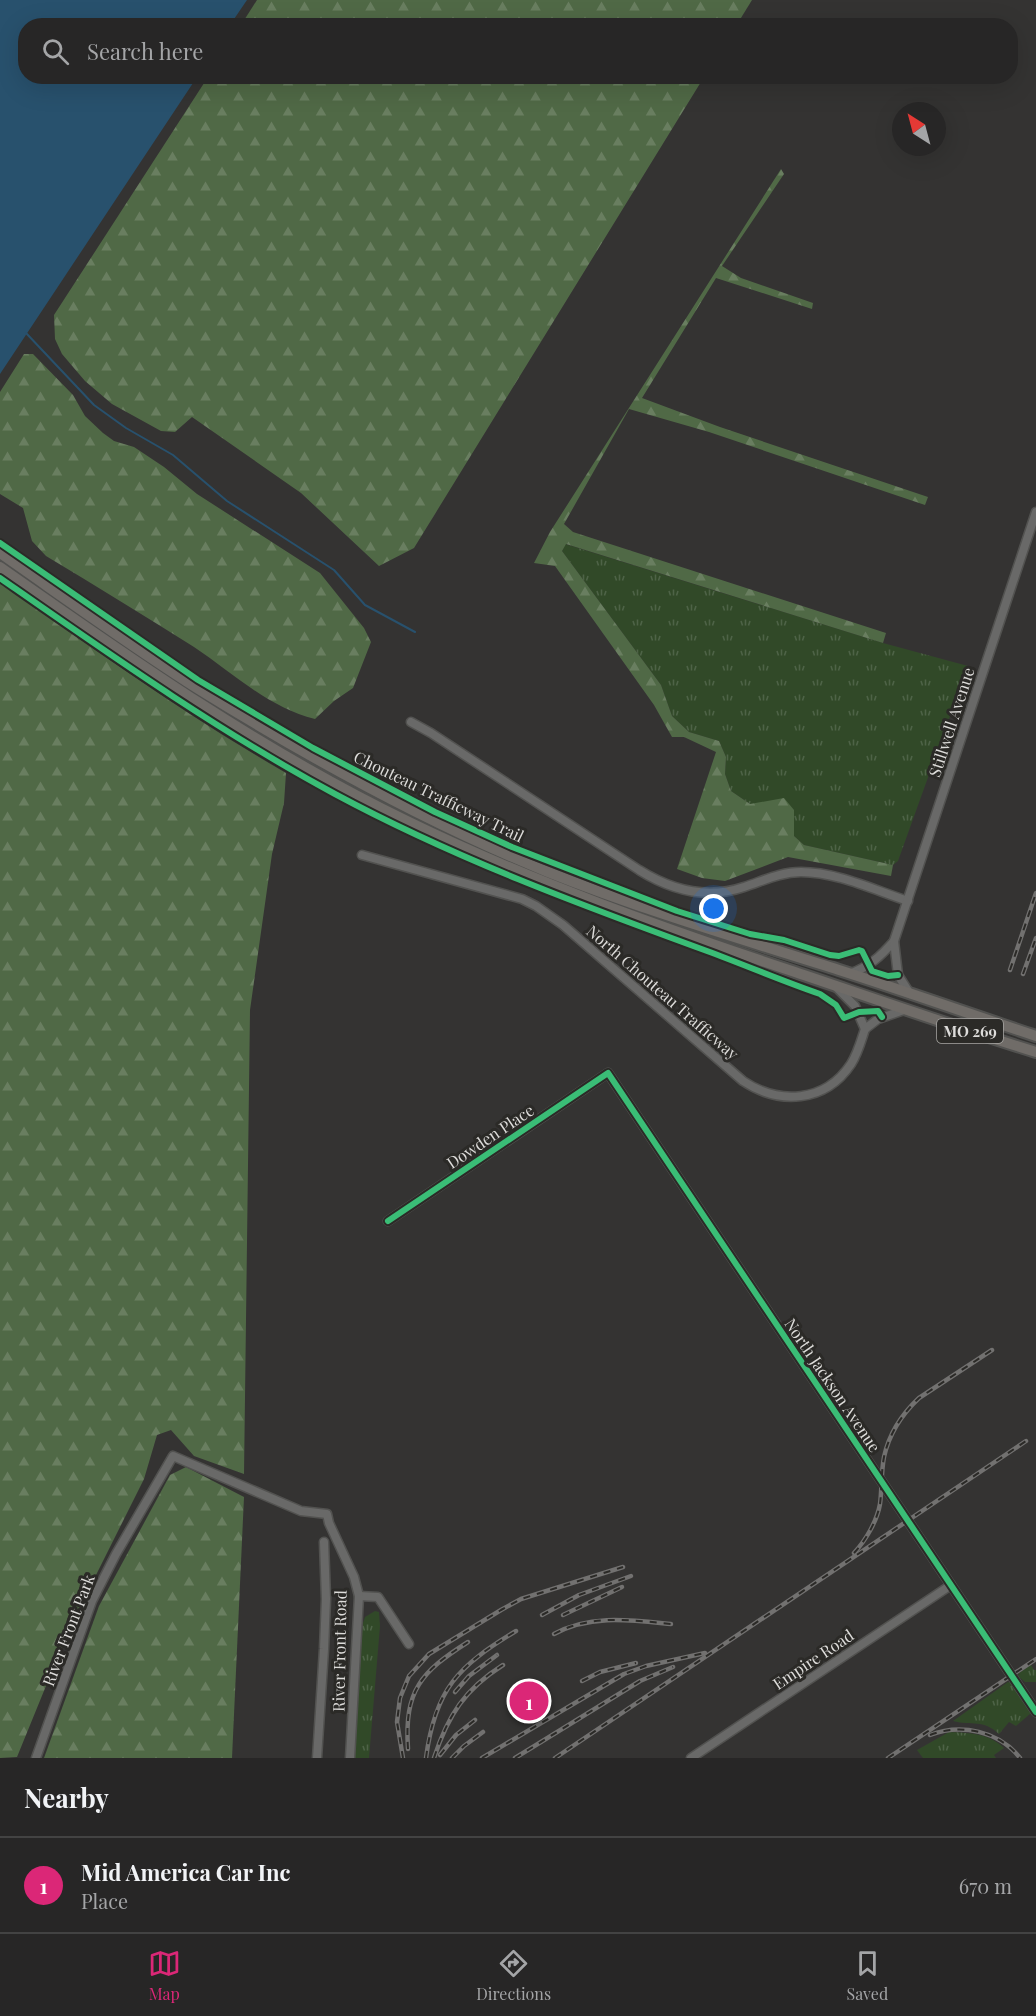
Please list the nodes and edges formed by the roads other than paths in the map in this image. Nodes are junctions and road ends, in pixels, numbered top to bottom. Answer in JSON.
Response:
{"nodes":[{"id":1,"x":1036,"y":512,"type":"edge"},
{"id":2,"x":0,"y":553,"type":"edge"},
{"id":3,"x":0,"y":567,"type":"edge"},
{"id":4,"x":411,"y":722,"type":"dead end"},
{"id":5,"x":362,"y":855,"type":"dead end"},
{"id":6,"x":908,"y":901,"type":"junction"},
{"id":7,"x":894,"y":941,"type":"junction"},
{"id":8,"x":849,"y":974,"type":"junction"},
{"id":9,"x":835,"y":986,"type":"junction"},
{"id":10,"x":910,"y":994,"type":"junction"},
{"id":11,"x":904,"y":1010,"type":"junction"},
{"id":12,"x":865,"y":1029,"type":"junction"},
{"id":13,"x":1036,"y":1036,"type":"edge"},
{"id":14,"x":1036,"y":1052,"type":"edge"},
{"id":15,"x":608,"y":1074,"type":"joint"},
{"id":16,"x":388,"y":1221,"type":"dead end"},
{"id":17,"x":174,"y":1455,"type":"joint"},
{"id":18,"x":324,"y":1542,"type":"dead end"},
{"id":19,"x":951,"y":1585,"type":"junction"},
{"id":20,"x":359,"y":1596,"type":"junction"},
{"id":21,"x":409,"y":1644,"type":"dead end"},
{"id":22,"x":1036,"y":1712,"type":"edge"},
{"id":23,"x":36,"y":1758,"type":"edge"},
{"id":24,"x":317,"y":1758,"type":"edge"},
{"id":25,"x":350,"y":1758,"type":"edge"},
{"id":26,"x":691,"y":1758,"type":"edge"}],
"edges":[{"from":1,"to":6,"type":"street","name":"Stillwell Avenue"},
{"from":2,"to":8,"type":"main road","number":"MO 269"},
{"from":3,"to":9,"type":"main road","name":"North Chouteau Trafficway","number":"MO 269"},
{"from":4,"to":6,"type":"street"},
{"from":5,"to":12,"type":"street","name":"North Chouteau Trafficway"},
{"from":6,"to":7,"type":"street","name":"Stillwell Avenue"},
{"from":7,"to":8,"type":"street","name":"Stillwell Avenue"},
{"from":7,"to":10,"type":"street","name":"Stillwell Avenue"},
{"from":8,"to":10,"type":"main road","number":"MO 269"},
{"from":9,"to":11,"type":"main road","name":"North Chouteau Trafficway","number":"MO 269"},
{"from":9,"to":12,"type":"street","name":"North Chouteau Trafficway"},
{"from":10,"to":13,"type":"main road","number":"MO 269"},
{"from":11,"to":12,"type":"street"},
{"from":11,"to":14,"type":"main road","name":"North Chouteau Trafficway","number":"MO 269"},
{"from":15,"to":16,"type":"street","name":"Dowden Place"},
{"from":15,"to":19,"type":"street","name":"North Jackson Avenue"},
{"from":17,"to":20,"type":"street","name":"River Front Road"},
{"from":17,"to":23,"type":"street","name":"River Front Park"},
{"from":18,"to":24,"type":"street","name":"River Front Road"},
{"from":19,"to":22,"type":"street","name":"North Jackson Avenue"},
{"from":19,"to":26,"type":"street","name":"Empire Road"},
{"from":20,"to":21,"type":"street"},
{"from":20,"to":25,"type":"street","name":"River Front Road"}]}
